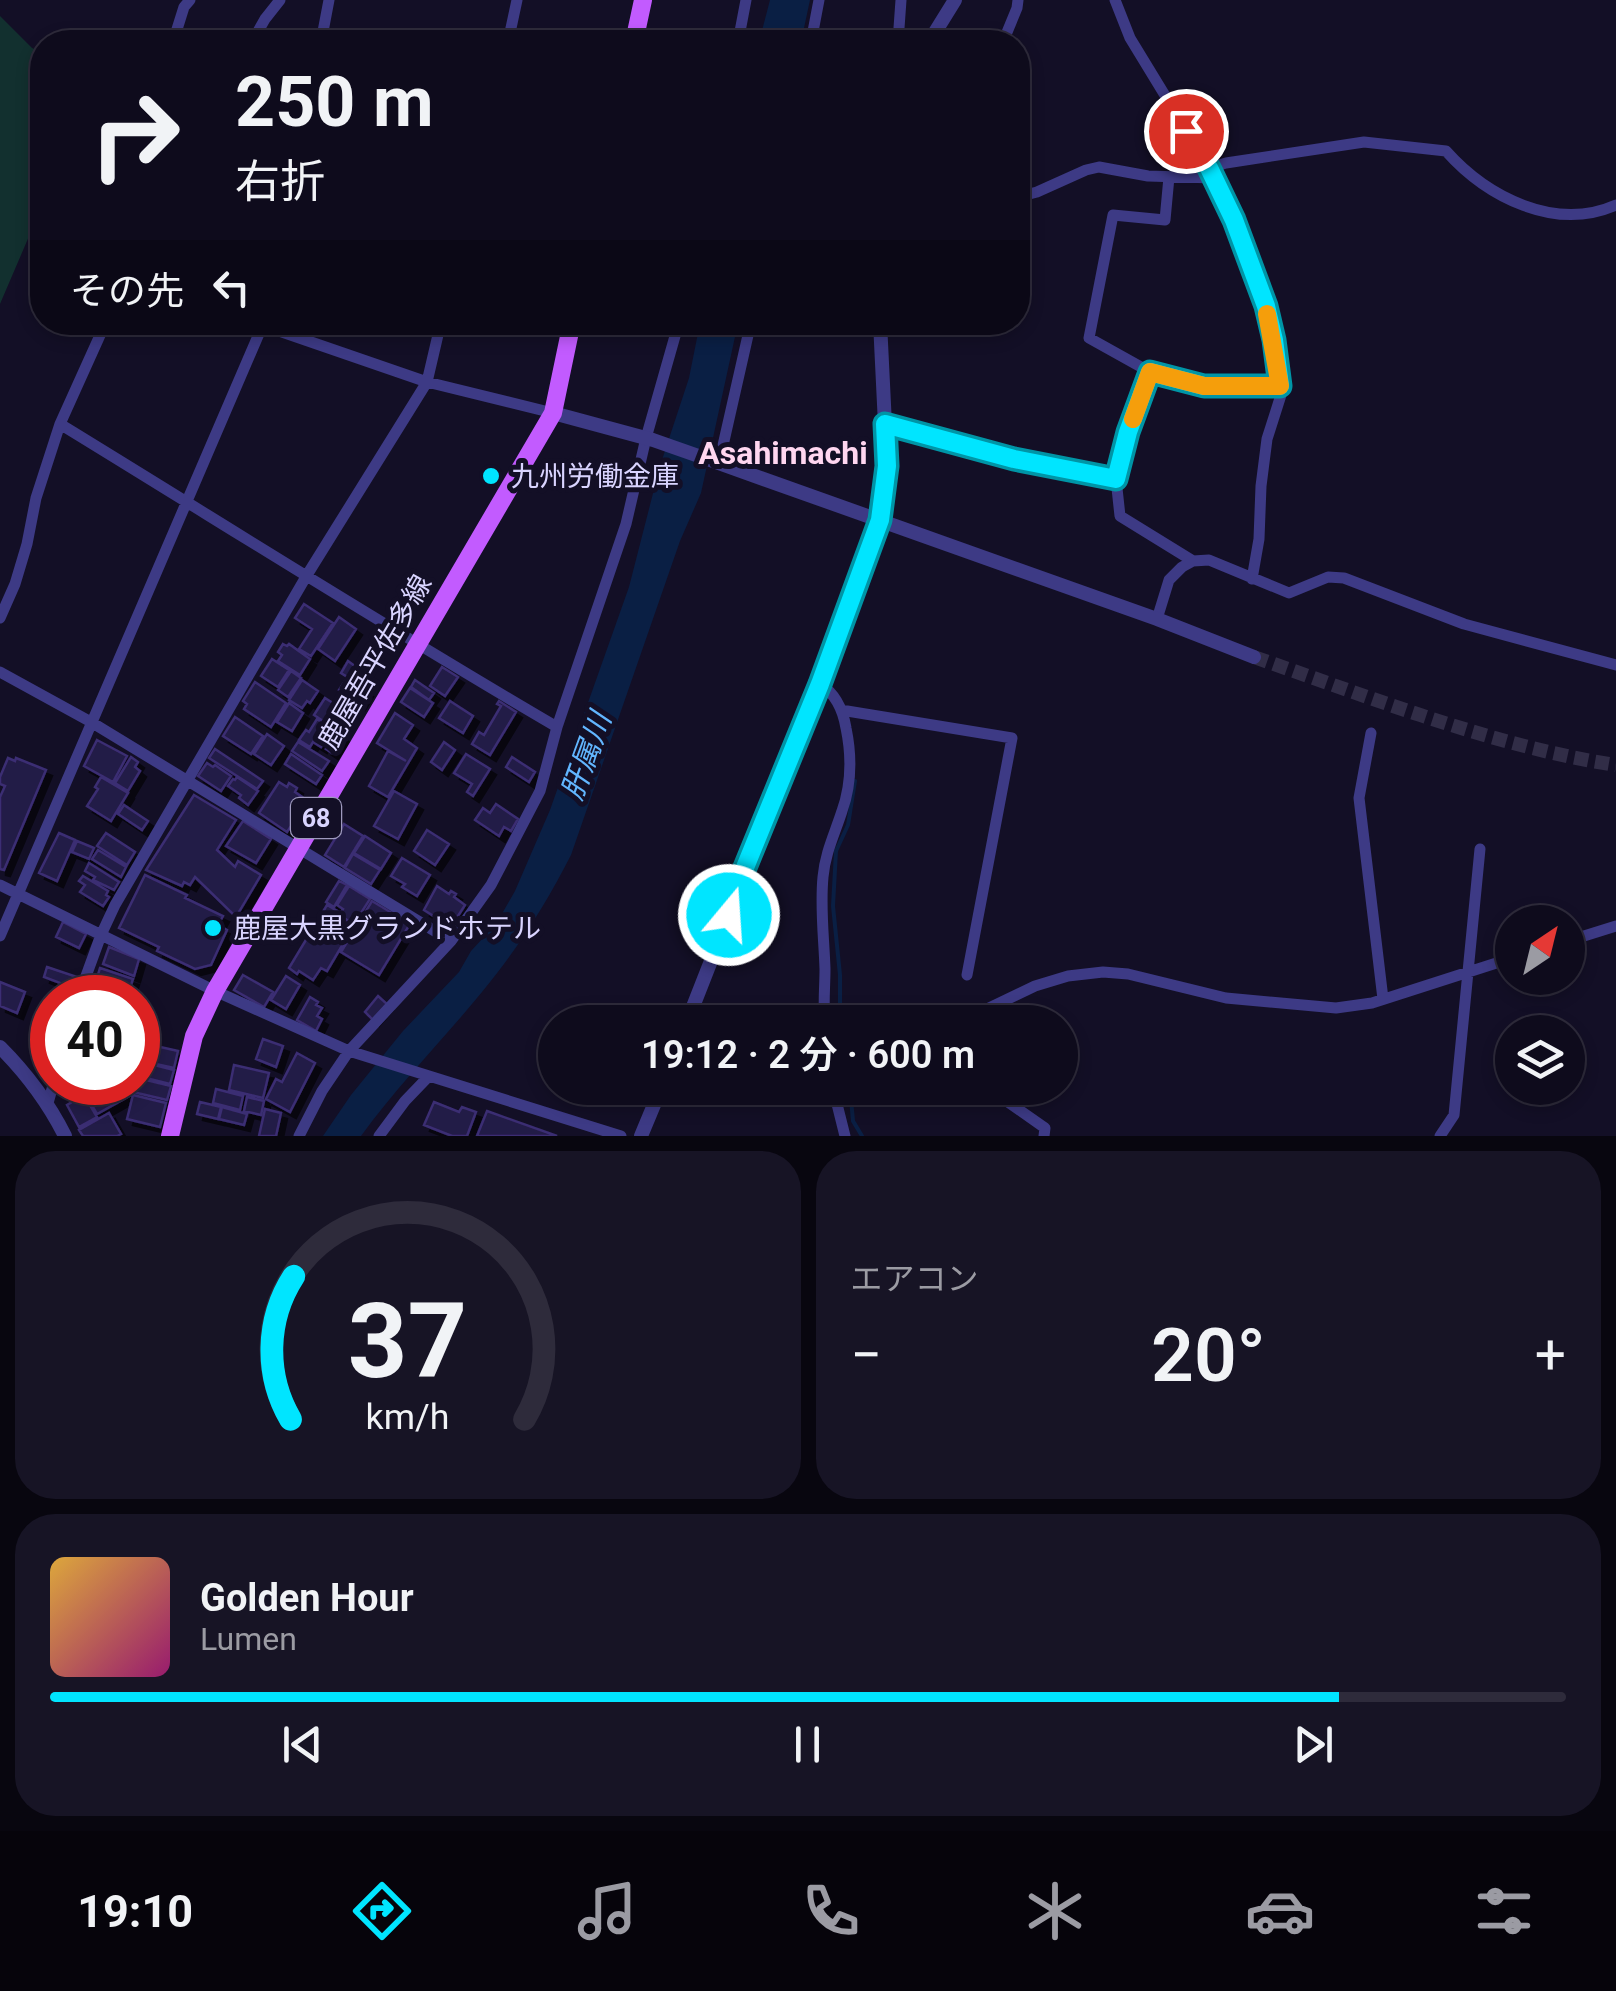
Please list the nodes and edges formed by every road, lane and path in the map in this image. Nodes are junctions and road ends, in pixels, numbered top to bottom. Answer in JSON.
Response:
{"nodes":[{"id":1,"x":190,"y":0,"type":"edge"},
{"id":2,"x":280,"y":0,"type":"edge"},
{"id":3,"x":329,"y":0,"type":"edge"},
{"id":4,"x":516,"y":0,"type":"edge"},
{"id":5,"x":644,"y":0,"type":"edge"},
{"id":6,"x":746,"y":0,"type":"edge"},
{"id":7,"x":819,"y":0,"type":"edge"},
{"id":8,"x":901,"y":0,"type":"edge"},
{"id":9,"x":955,"y":0,"type":"edge"},
{"id":10,"x":1018,"y":0,"type":"edge"},
{"id":11,"x":1116,"y":0,"type":"edge"},
{"id":12,"x":177,"y":30,"type":"edge"},
{"id":13,"x":258,"y":30,"type":"edge"},
{"id":14,"x":323,"y":30,"type":"edge"},
{"id":15,"x":510,"y":30,"type":"edge"},
{"id":16,"x":637,"y":30,"type":"edge"},
{"id":17,"x":740,"y":30,"type":"edge"},
{"id":18,"x":813,"y":30,"type":"edge"},
{"id":19,"x":899,"y":30,"type":"edge"},
{"id":20,"x":936,"y":30,"type":"edge"},
{"id":21,"x":1008,"y":30,"type":"edge"},
{"id":22,"x":1212,"y":173,"type":"junction"},
{"id":23,"x":1169,"y":177,"type":"junction"},
{"id":24,"x":1030,"y":194,"type":"edge"},
{"id":25,"x":1616,"y":205,"type":"edge"},
{"id":26,"x":100,"y":335,"type":"edge"},
{"id":27,"x":255,"y":335,"type":"edge"},
{"id":28,"x":294,"y":335,"type":"edge"},
{"id":29,"x":438,"y":335,"type":"edge"},
{"id":30,"x":569,"y":335,"type":"edge"},
{"id":31,"x":676,"y":335,"type":"edge"},
{"id":32,"x":748,"y":335,"type":"edge"},
{"id":33,"x":881,"y":335,"type":"edge"},
{"id":34,"x":1150,"y":372,"type":"junction"},
{"id":35,"x":427,"y":382,"type":"junction"},
{"id":36,"x":1280,"y":386,"type":"junction"},
{"id":37,"x":553,"y":413,"type":"junction"},
{"id":38,"x":60,"y":424,"type":"junction"},
{"id":39,"x":885,"y":424,"type":"junction"},
{"id":40,"x":649,"y":439,"type":"junction"},
{"id":41,"x":715,"y":461,"type":"junction"},
{"id":42,"x":1116,"y":479,"type":"junction"},
{"id":43,"x":186,"y":501,"type":"junction"},
{"id":44,"x":880,"y":520,"type":"junction"},
{"id":45,"x":1193,"y":561,"type":"junction"},
{"id":46,"x":307,"y":575,"type":"junction"},
{"id":47,"x":1252,"y":579,"type":"junction"},
{"id":48,"x":0,"y":618,"type":"edge"},
{"id":49,"x":1157,"y":619,"type":"junction"},
{"id":50,"x":417,"y":645,"type":"junction"},
{"id":51,"x":1254,"y":658,"type":"tunnel mouth"},
{"id":52,"x":1616,"y":666,"type":"edge"},
{"id":53,"x":0,"y":672,"type":"edge"},
{"id":54,"x":820,"y":684,"type":"junction"},
{"id":55,"x":841,"y":710,"type":"junction"},
{"id":56,"x":91,"y":722,"type":"junction"},
{"id":57,"x":556,"y":727,"type":"junction"},
{"id":58,"x":1372,"y":733,"type":"dead end"},
{"id":59,"x":188,"y":782,"type":"junction"},
{"id":60,"x":298,"y":849,"type":"junction"},
{"id":61,"x":1480,"y":849,"type":"dead end"},
{"id":62,"x":0,"y":885,"type":"edge"},
{"id":63,"x":19,"y":895,"type":"junction"},
{"id":64,"x":1616,"y":926,"type":"edge"},
{"id":65,"x":101,"y":935,"type":"junction"},
{"id":66,"x":0,"y":936,"type":"edge"},
{"id":67,"x":1585,"y":936,"type":"edge"},
{"id":68,"x":451,"y":941,"type":"junction"},
{"id":69,"x":1495,"y":963,"type":"edge"},
{"id":70,"x":1468,"y":972,"type":"junction"},
{"id":71,"x":86,"y":975,"type":"edge"},
{"id":72,"x":967,"y":976,"type":"dead end"},
{"id":73,"x":215,"y":991,"type":"junction"},
{"id":74,"x":1384,"y":999,"type":"junction"},
{"id":75,"x":693,"y":1005,"type":"edge"},
{"id":76,"x":825,"y":1005,"type":"edge"},
{"id":77,"x":995,"y":1005,"type":"edge"},
{"id":78,"x":0,"y":1047,"type":"edge"},
{"id":79,"x":353,"y":1052,"type":"junction"},
{"id":80,"x":424,"y":1075,"type":"junction"},
{"id":81,"x":30,"y":1080,"type":"edge"},
{"id":82,"x":49,"y":1105,"type":"edge"},
{"id":83,"x":653,"y":1105,"type":"edge"},
{"id":84,"x":837,"y":1105,"type":"edge"},
{"id":85,"x":1012,"y":1105,"type":"edge"},
{"id":86,"x":65,"y":1136,"type":"edge"},
{"id":87,"x":170,"y":1136,"type":"edge"},
{"id":88,"x":299,"y":1136,"type":"edge"},
{"id":89,"x":380,"y":1136,"type":"edge"},
{"id":90,"x":621,"y":1136,"type":"edge"},
{"id":91,"x":641,"y":1136,"type":"edge"},
{"id":92,"x":845,"y":1136,"type":"edge"},
{"id":93,"x":1044,"y":1136,"type":"edge"},
{"id":94,"x":1440,"y":1136,"type":"edge"}],
"edges":[{"from":1,"to":12,"type":"street"},
{"from":2,"to":13,"type":"street"},
{"from":3,"to":14,"type":"street"},
{"from":4,"to":15,"type":"street"},
{"from":5,"to":16,"type":"main road"},
{"from":6,"to":17,"type":"street"},
{"from":7,"to":18,"type":"street"},
{"from":8,"to":19,"type":"street"},
{"from":9,"to":20,"type":"street"},
{"from":10,"to":21,"type":"street"},
{"from":11,"to":22,"type":"street"},
{"from":22,"to":23,"type":"street"},
{"from":22,"to":25,"type":"street"},
{"from":22,"to":36,"type":"street"},
{"from":23,"to":24,"type":"street"},
{"from":23,"to":34,"type":"street"},
{"from":26,"to":38,"type":"street"},
{"from":27,"to":43,"type":"street"},
{"from":28,"to":35,"type":"street"},
{"from":29,"to":35,"type":"street"},
{"from":30,"to":37,"type":"main road","name":"鹿屋吾平佐多線","number":"68"},
{"from":31,"to":40,"type":"street"},
{"from":32,"to":41,"type":"street"},
{"from":33,"to":39,"type":"street"},
{"from":34,"to":36,"type":"street"},
{"from":34,"to":42,"type":"street"},
{"from":35,"to":37,"type":"street"},
{"from":35,"to":46,"type":"street"},
{"from":36,"to":47,"type":"street"},
{"from":37,"to":40,"type":"street"},
{"from":37,"to":50,"type":"main road","name":"鹿屋吾平佐多線","number":"68"},
{"from":38,"to":43,"type":"street"},
{"from":38,"to":48,"type":"street"},
{"from":39,"to":42,"type":"street"},
{"from":39,"to":44,"type":"street"},
{"from":40,"to":41,"type":"street"},
{"from":40,"to":57,"type":"street"},
{"from":41,"to":44,"type":"street"},
{"from":42,"to":45,"type":"street"},
{"from":43,"to":46,"type":"street"},
{"from":43,"to":56,"type":"street"},
{"from":44,"to":49,"type":"street"},
{"from":44,"to":54,"type":"street"},
{"from":45,"to":47,"type":"street"},
{"from":45,"to":49,"type":"street"},
{"from":46,"to":50,"type":"street"},
{"from":46,"to":59,"type":"street"},
{"from":47,"to":52,"type":"street"},
{"from":49,"to":51,"type":"street"},
{"from":50,"to":57,"type":"street"},
{"from":50,"to":60,"type":"main road","name":"鹿屋吾平佐多線","number":"68"},
{"from":53,"to":56,"type":"street"},
{"from":54,"to":55,"type":"street"},
{"from":54,"to":75,"type":"street"},
{"from":55,"to":72,"type":"street"},
{"from":55,"to":76,"type":"street"},
{"from":56,"to":59,"type":"street"},
{"from":56,"to":63,"type":"street"},
{"from":57,"to":68,"type":"street"},
{"from":58,"to":74,"type":"street"},
{"from":59,"to":60,"type":"street"},
{"from":59,"to":65,"type":"street"},
{"from":60,"to":68,"type":"street"},
{"from":60,"to":73,"type":"main road","name":"鹿屋吾平佐多線","number":"68"},
{"from":61,"to":70,"type":"street"},
{"from":62,"to":63,"type":"street"},
{"from":63,"to":65,"type":"street"},
{"from":63,"to":66,"type":"street"},
{"from":64,"to":67,"type":"street"},
{"from":65,"to":71,"type":"street"},
{"from":65,"to":73,"type":"street"},
{"from":68,"to":79,"type":"street"},
{"from":69,"to":70,"type":"street"},
{"from":70,"to":74,"type":"street"},
{"from":70,"to":94,"type":"street"},
{"from":73,"to":79,"type":"street"},
{"from":73,"to":87,"type":"main road","name":"鹿屋吾平佐多線","number":"68"},
{"from":74,"to":77,"type":"street"},
{"from":78,"to":81,"type":"street"},
{"from":79,"to":80,"type":"street"},
{"from":79,"to":88,"type":"street"},
{"from":80,"to":89,"type":"street"},
{"from":80,"to":90,"type":"street"},
{"from":82,"to":86,"type":"street"},
{"from":83,"to":91,"type":"street"},
{"from":84,"to":92,"type":"street"},
{"from":85,"to":93,"type":"street"}]}
